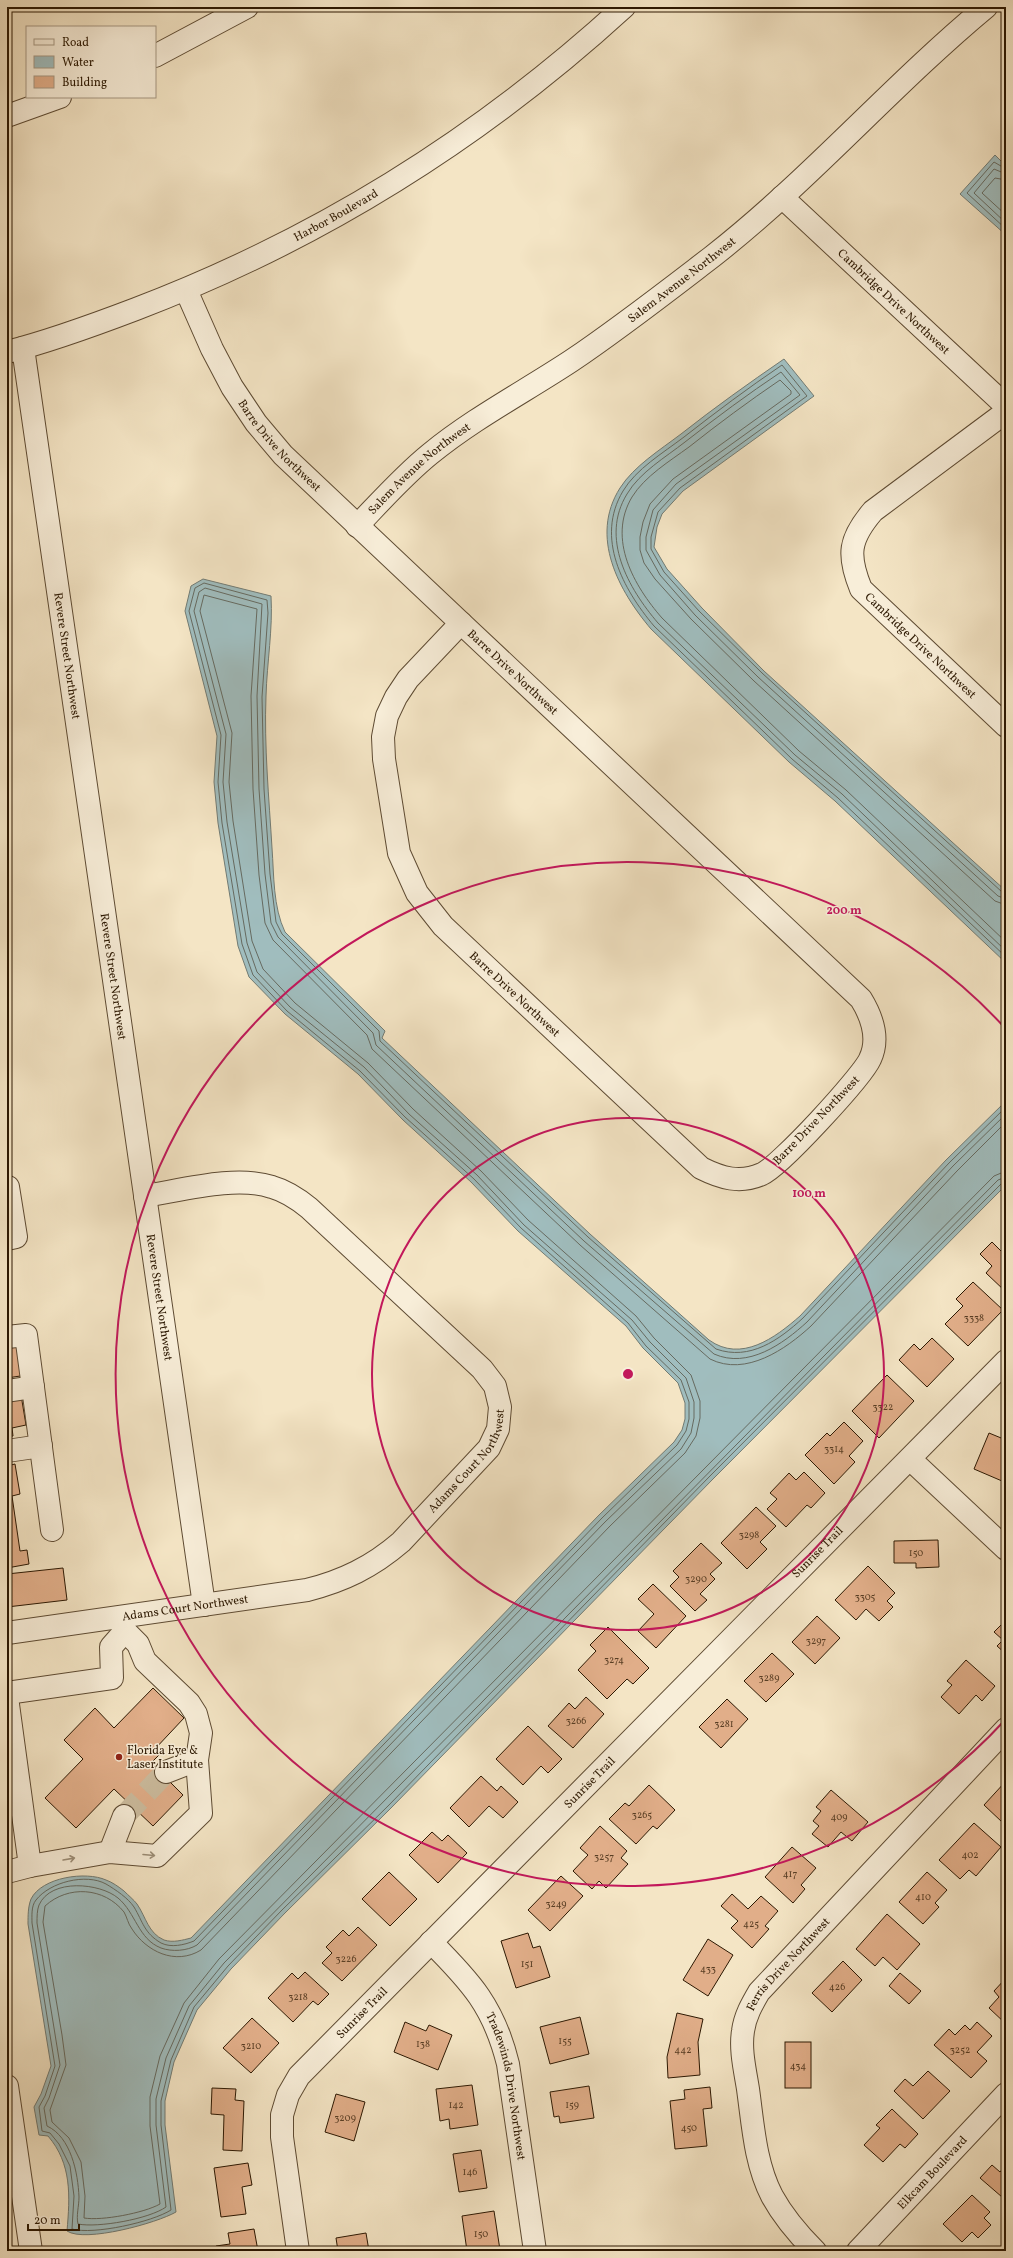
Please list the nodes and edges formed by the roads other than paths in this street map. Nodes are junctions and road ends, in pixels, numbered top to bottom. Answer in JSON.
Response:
{"nodes":[{"id":1,"x":247,"y":7,"type":"edge"},
{"id":2,"x":624,"y":7,"type":"edge"},
{"id":3,"x":986,"y":7,"type":"edge"},
{"id":4,"x":156,"y":55,"type":"edge"},
{"id":5,"x":57,"y":98,"type":"edge"},
{"id":6,"x":7,"y":116,"type":"edge"},
{"id":7,"x":782,"y":196,"type":"junction"},
{"id":8,"x":186,"y":290,"type":"junction"},
{"id":9,"x":15,"y":350,"type":"edge"},
{"id":10,"x":1006,"y":406,"type":"edge"},
{"id":11,"x":1006,"y":412,"type":"edge"},
{"id":12,"x":357,"y":526,"type":"junction"},
{"id":13,"x":461,"y":623,"type":"junction"},
{"id":14,"x":1006,"y":726,"type":"edge"},
{"id":15,"x":8,"y":1187,"type":"dead end"},
{"id":16,"x":145,"y":1196,"type":"junction"},
{"id":17,"x":7,"y":1239,"type":"edge"},
{"id":18,"x":7,"y":1337,"type":"edge"},
{"id":19,"x":1006,"y":1361,"type":"edge"},
{"id":20,"x":33,"y":1387,"type":"junction"},
{"id":21,"x":7,"y":1391,"type":"edge"},
{"id":22,"x":41,"y":1446,"type":"junction"},
{"id":23,"x":7,"y":1451,"type":"edge"},
{"id":24,"x":910,"y":1459,"type":"junction"},
{"id":25,"x":52,"y":1530,"type":"dead end"},
{"id":26,"x":1006,"y":1549,"type":"edge"},
{"id":27,"x":204,"y":1605,"type":"junction"},
{"id":28,"x":123,"y":1624,"type":"junction"},
{"id":29,"x":7,"y":1633,"type":"edge"},
{"id":30,"x":7,"y":1693,"type":"edge"},
{"id":31,"x":7,"y":1697,"type":"edge"},
{"id":32,"x":1006,"y":1729,"type":"edge"},
{"id":33,"x":197,"y":1760,"type":"junction"},
{"id":34,"x":166,"y":1772,"type":"tunnel mouth"},
{"id":35,"x":124,"y":1816,"type":"tunnel mouth"},
{"id":36,"x":110,"y":1852,"type":"junction"},
{"id":37,"x":30,"y":1866,"type":"junction"},
{"id":38,"x":7,"y":1872,"type":"edge"},
{"id":39,"x":431,"y":1942,"type":"junction"},
{"id":40,"x":7,"y":2086,"type":"edge"},
{"id":41,"x":1006,"y":2094,"type":"edge"},
{"id":42,"x":31,"y":2251,"type":"edge"},
{"id":43,"x":298,"y":2251,"type":"edge"},
{"id":44,"x":535,"y":2251,"type":"edge"},
{"id":45,"x":816,"y":2251,"type":"edge"},
{"id":46,"x":858,"y":2251,"type":"edge"}],
"edges":[{"from":1,"to":4,"type":"street"},
{"from":2,"to":8,"type":"street","name":"Harbor Boulevard"},
{"from":3,"to":7,"type":"street","name":"Salem Avenue Northwest"},
{"from":5,"to":6,"type":"street"},
{"from":7,"to":10,"type":"street","name":"Cambridge Drive Northwest"},
{"from":7,"to":12,"type":"street","name":"Salem Avenue Northwest"},
{"from":8,"to":9,"type":"street","name":"Harbor Boulevard"},
{"from":8,"to":12,"type":"street","name":"Barre Drive Northwest"},
{"from":9,"to":16,"type":"street","name":"Revere Street Northwest"},
{"from":11,"to":14,"type":"street","name":"Cambridge Drive Northwest"},
{"from":12,"to":13,"type":"street","name":"Barre Drive Northwest"},
{"from":13,"to":13,"type":"street","name":"Barre Drive Northwest"},
{"from":15,"to":17,"type":"street"},
{"from":16,"to":27,"type":"street","name":"Revere Street Northwest"},
{"from":16,"to":27,"type":"street","name":"Adams Court Northwest"},
{"from":18,"to":20,"type":"street"},
{"from":19,"to":24,"type":"street","name":"Sunrise Trail"},
{"from":20,"to":21,"type":"street"},
{"from":20,"to":22,"type":"street"},
{"from":22,"to":23,"type":"street"},
{"from":22,"to":25,"type":"street"},
{"from":24,"to":26,"type":"street"},
{"from":24,"to":39,"type":"street","name":"Sunrise Trail"},
{"from":27,"to":28,"type":"street","name":"Adams Court Northwest"},
{"from":28,"to":29,"type":"street","name":"Adams Court Northwest"},
{"from":28,"to":30,"type":"street"},
{"from":28,"to":33,"type":"street"},
{"from":31,"to":37,"type":"street"},
{"from":32,"to":45,"type":"street","name":"Ferris Drive Northwest"},
{"from":33,"to":34,"type":"street"},
{"from":36,"to":33,"type":"street","one_way":true},
{"from":35,"to":36,"type":"street"},
{"from":37,"to":36,"type":"street","one_way":true},
{"from":37,"to":38,"type":"street"},
{"from":39,"to":43,"type":"street","name":"Sunrise Trail"},
{"from":39,"to":44,"type":"street","name":"Tradewinds Drive Northwest"},
{"from":40,"to":42,"type":"street"},
{"from":41,"to":46,"type":"street","name":"Elkcam Boulevard"}]}
